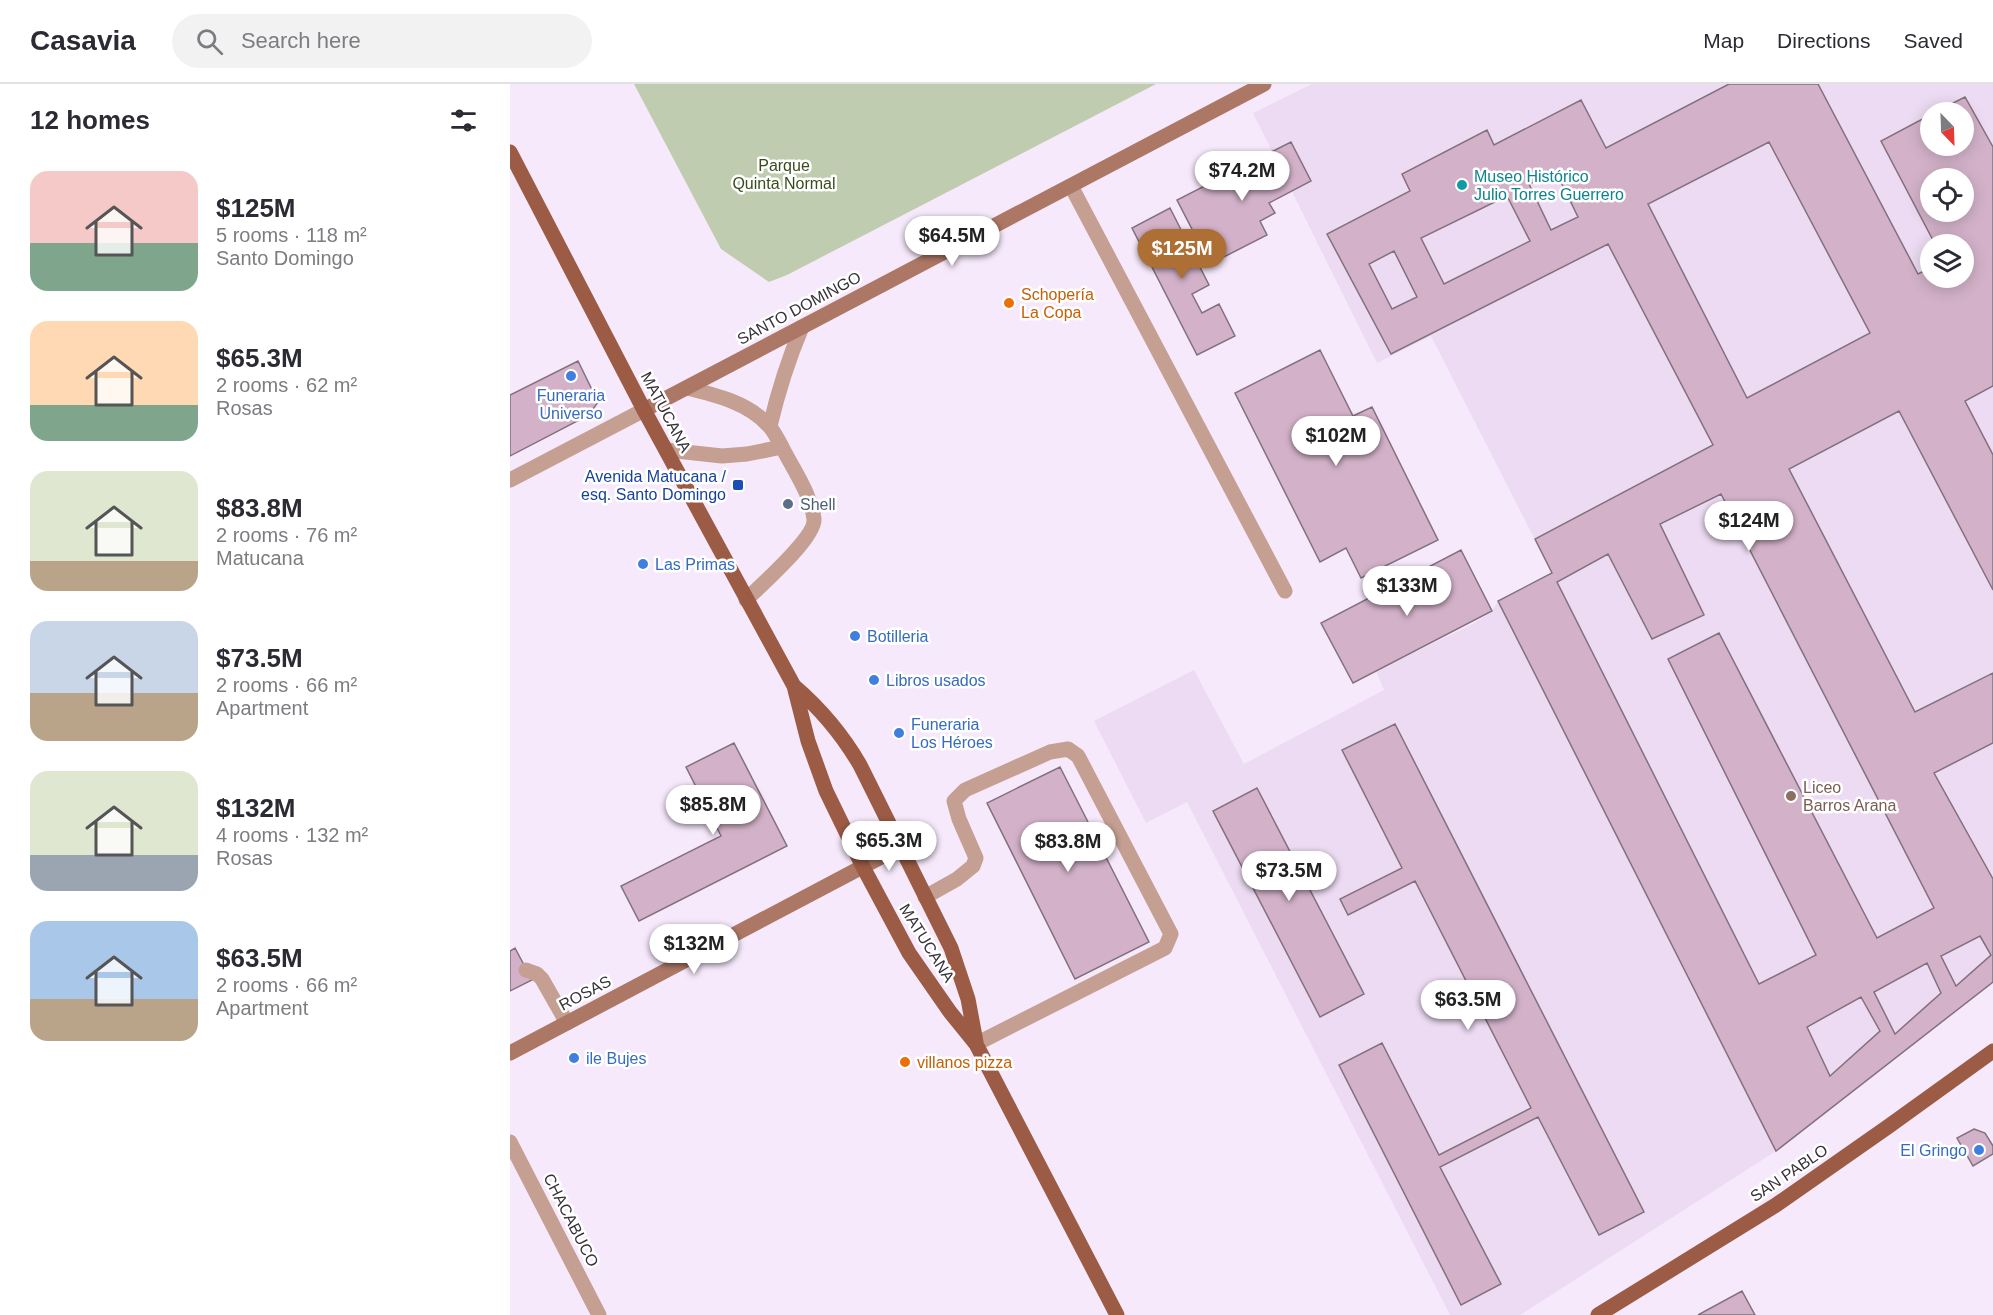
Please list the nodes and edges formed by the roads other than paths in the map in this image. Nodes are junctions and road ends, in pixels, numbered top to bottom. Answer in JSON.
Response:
{"nodes":[{"id":1,"x":1264,"y":84,"type":"edge"},
{"id":2,"x":510,"y":152,"type":"edge"},
{"id":3,"x":1071,"y":186,"type":"junction"},
{"id":4,"x":802,"y":327,"type":"junction"},
{"id":5,"x":687,"y":388,"type":"junction"},
{"id":6,"x":644,"y":410,"type":"junction"},
{"id":7,"x":770,"y":426,"type":"junction"},
{"id":8,"x":782,"y":447,"type":"junction"},
{"id":9,"x":667,"y":450,"type":"junction"},
{"id":10,"x":510,"y":480,"type":"edge"},
{"id":11,"x":1285,"y":591,"type":"dead end"},
{"id":12,"x":746,"y":600,"type":"junction"},
{"id":13,"x":794,"y":686,"type":"junction"},
{"id":14,"x":900,"y":847,"type":"junction"},
{"id":15,"x":863,"y":867,"type":"junction"},
{"id":16,"x":925,"y":897,"type":"junction"},
{"id":17,"x":526,"y":970,"type":"dead end"},
{"id":18,"x":567,"y":1023,"type":"junction"},
{"id":19,"x":976,"y":1044,"type":"junction"},
{"id":20,"x":1993,"y":1051,"type":"edge"},
{"id":21,"x":510,"y":1053,"type":"edge"},
{"id":22,"x":510,"y":1142,"type":"edge"},
{"id":23,"x":1618,"y":1310,"type":"edge"},
{"id":24,"x":599,"y":1315,"type":"edge"},
{"id":25,"x":1117,"y":1315,"type":"edge"},
{"id":26,"x":1598,"y":1315,"type":"edge"}],
"edges":[{"from":1,"to":3,"type":"street","name":"SANTO DOMINGO"},
{"from":2,"to":6,"type":"main road","name":"MATUCANA"},
{"from":3,"to":4,"type":"street","name":"SANTO DOMINGO"},
{"from":3,"to":11,"type":"street"},
{"from":4,"to":5,"type":"street","name":"SANTO DOMINGO"},
{"from":4,"to":7,"type":"street"},
{"from":5,"to":6,"type":"street","name":"SANTO DOMINGO"},
{"from":5,"to":7,"type":"street"},
{"from":6,"to":9,"type":"main road","name":"MATUCANA"},
{"from":6,"to":10,"type":"street","name":"SANTO DOMINGO"},
{"from":7,"to":8,"type":"street"},
{"from":8,"to":9,"type":"street"},
{"from":8,"to":12,"type":"street"},
{"from":9,"to":12,"type":"main road","name":"MATUCANA"},
{"from":12,"to":13,"type":"main road","name":"MATUCANA"},
{"from":13,"to":14,"type":"main road","name":"MATUCANA"},
{"from":13,"to":15,"type":"main road","name":"MATUCANA"},
{"from":14,"to":15,"type":"street","name":"ROSAS"},
{"from":14,"to":16,"type":"main road","name":"MATUCANA"},
{"from":15,"to":18,"type":"street","name":"ROSAS"},
{"from":15,"to":19,"type":"main road","name":"MATUCANA"},
{"from":16,"to":19,"type":"main road","name":"MATUCANA"},
{"from":16,"to":19,"type":"street"},
{"from":17,"to":18,"type":"street"},
{"from":18,"to":21,"type":"street","name":"ROSAS"},
{"from":19,"to":25,"type":"main road","name":"MATUCANA"},
{"from":20,"to":23,"type":"main road","name":"SAN PABLO"},
{"from":22,"to":24,"type":"street","name":"CHACABUCO"},
{"from":23,"to":26,"type":"main road","name":"SAN PABLO"}]}
